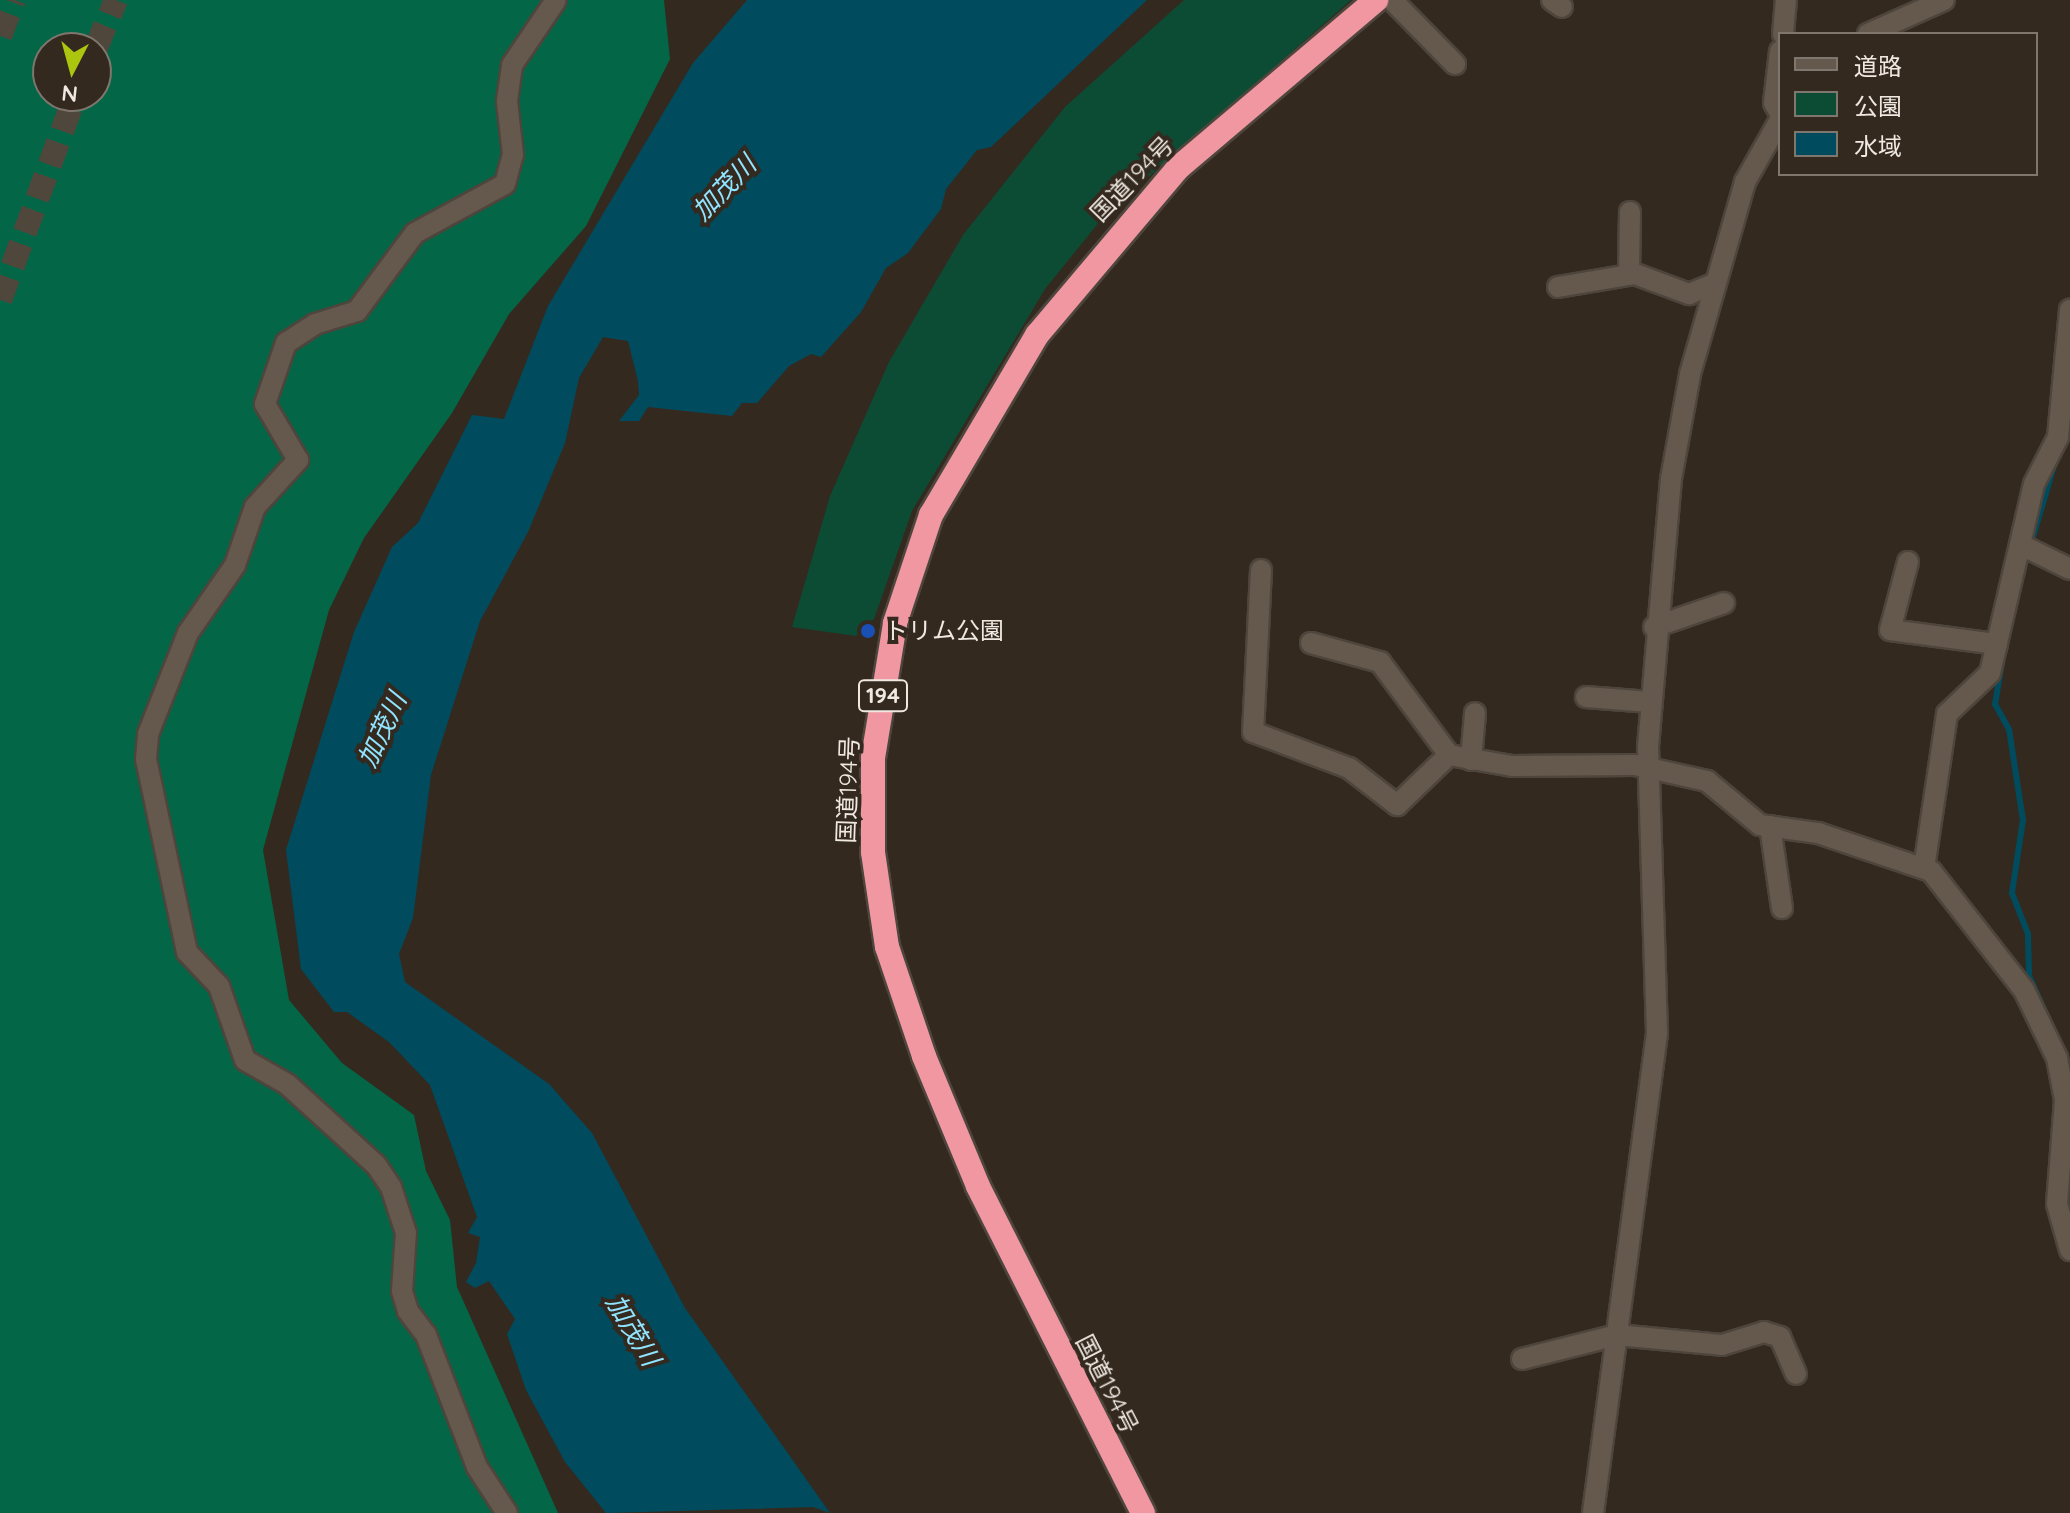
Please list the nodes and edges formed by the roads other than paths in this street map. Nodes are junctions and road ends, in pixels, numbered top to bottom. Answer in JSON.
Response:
{"nodes":[{"id":1,"x":556,"y":0,"type":"edge"},
{"id":2,"x":1376,"y":0,"type":"edge"},
{"id":3,"x":1392,"y":0,"type":"edge"},
{"id":4,"x":1786,"y":0,"type":"edge"},
{"id":5,"x":1944,"y":0,"type":"edge"},
{"id":6,"x":1783,"y":32,"type":"edge"},
{"id":7,"x":1872,"y":32,"type":"edge"},
{"id":8,"x":1455,"y":64,"type":"dead end"},
{"id":9,"x":1778,"y":124,"type":"edge"},
{"id":10,"x":1630,"y":212,"type":"dead end"},
{"id":11,"x":1629,"y":275,"type":"junction"},
{"id":12,"x":1716,"y":283,"type":"junction"},
{"id":13,"x":1558,"y":287,"type":"dead end"},
{"id":14,"x":2069,"y":317,"type":"edge"},
{"id":15,"x":2061,"y":448,"type":"edge"},
{"id":16,"x":2023,"y":546,"type":"junction"},
{"id":17,"x":1908,"y":562,"type":"dead end"},
{"id":18,"x":2070,"y":569,"type":"edge"},
{"id":19,"x":1261,"y":570,"type":"dead end"},
{"id":20,"x":1724,"y":603,"type":"dead end"},
{"id":21,"x":1654,"y":627,"type":"junction"},
{"id":22,"x":1311,"y":643,"type":"dead end"},
{"id":23,"x":1997,"y":644,"type":"junction"},
{"id":24,"x":1586,"y":697,"type":"dead end"},
{"id":25,"x":1650,"y":702,"type":"junction"},
{"id":26,"x":1475,"y":713,"type":"dead end"},
{"id":27,"x":1449,"y":755,"type":"junction"},
{"id":28,"x":1471,"y":760,"type":"junction"},
{"id":29,"x":1649,"y":767,"type":"junction"},
{"id":30,"x":1770,"y":826,"type":"junction"},
{"id":31,"x":1924,"y":868,"type":"junction"},
{"id":32,"x":1782,"y":908,"type":"dead end"},
{"id":33,"x":2070,"y":1250,"type":"edge"},
{"id":34,"x":1617,"y":1335,"type":"junction"},
{"id":35,"x":1522,"y":1359,"type":"dead end"},
{"id":36,"x":1796,"y":1374,"type":"dead end"},
{"id":37,"x":507,"y":1513,"type":"edge"},
{"id":38,"x":1143,"y":1513,"type":"edge"},
{"id":39,"x":1593,"y":1513,"type":"edge"}],
"edges":[{"from":1,"to":37,"type":"street"},
{"from":2,"to":38,"type":"highway","name":"国道194号","number":"194"},
{"from":3,"to":8,"type":"street"},
{"from":4,"to":6,"type":"street"},
{"from":5,"to":7,"type":"street"},
{"from":9,"to":12,"type":"street"},
{"from":10,"to":11,"type":"street"},
{"from":11,"to":12,"type":"street"},
{"from":11,"to":13,"type":"street"},
{"from":12,"to":21,"type":"street"},
{"from":14,"to":15,"type":"street"},
{"from":15,"to":16,"type":"street"},
{"from":16,"to":18,"type":"street"},
{"from":16,"to":23,"type":"street"},
{"from":17,"to":23,"type":"street"},
{"from":19,"to":27,"type":"street"},
{"from":20,"to":21,"type":"street"},
{"from":21,"to":25,"type":"street"},
{"from":22,"to":27,"type":"street"},
{"from":23,"to":31,"type":"street"},
{"from":24,"to":25,"type":"street"},
{"from":25,"to":29,"type":"street"},
{"from":26,"to":28,"type":"street"},
{"from":27,"to":28,"type":"street"},
{"from":28,"to":29,"type":"street"},
{"from":29,"to":30,"type":"street"},
{"from":29,"to":34,"type":"street"},
{"from":30,"to":31,"type":"street"},
{"from":30,"to":32,"type":"street"},
{"from":31,"to":33,"type":"street"},
{"from":34,"to":35,"type":"street"},
{"from":34,"to":36,"type":"street"},
{"from":34,"to":39,"type":"street"}]}
